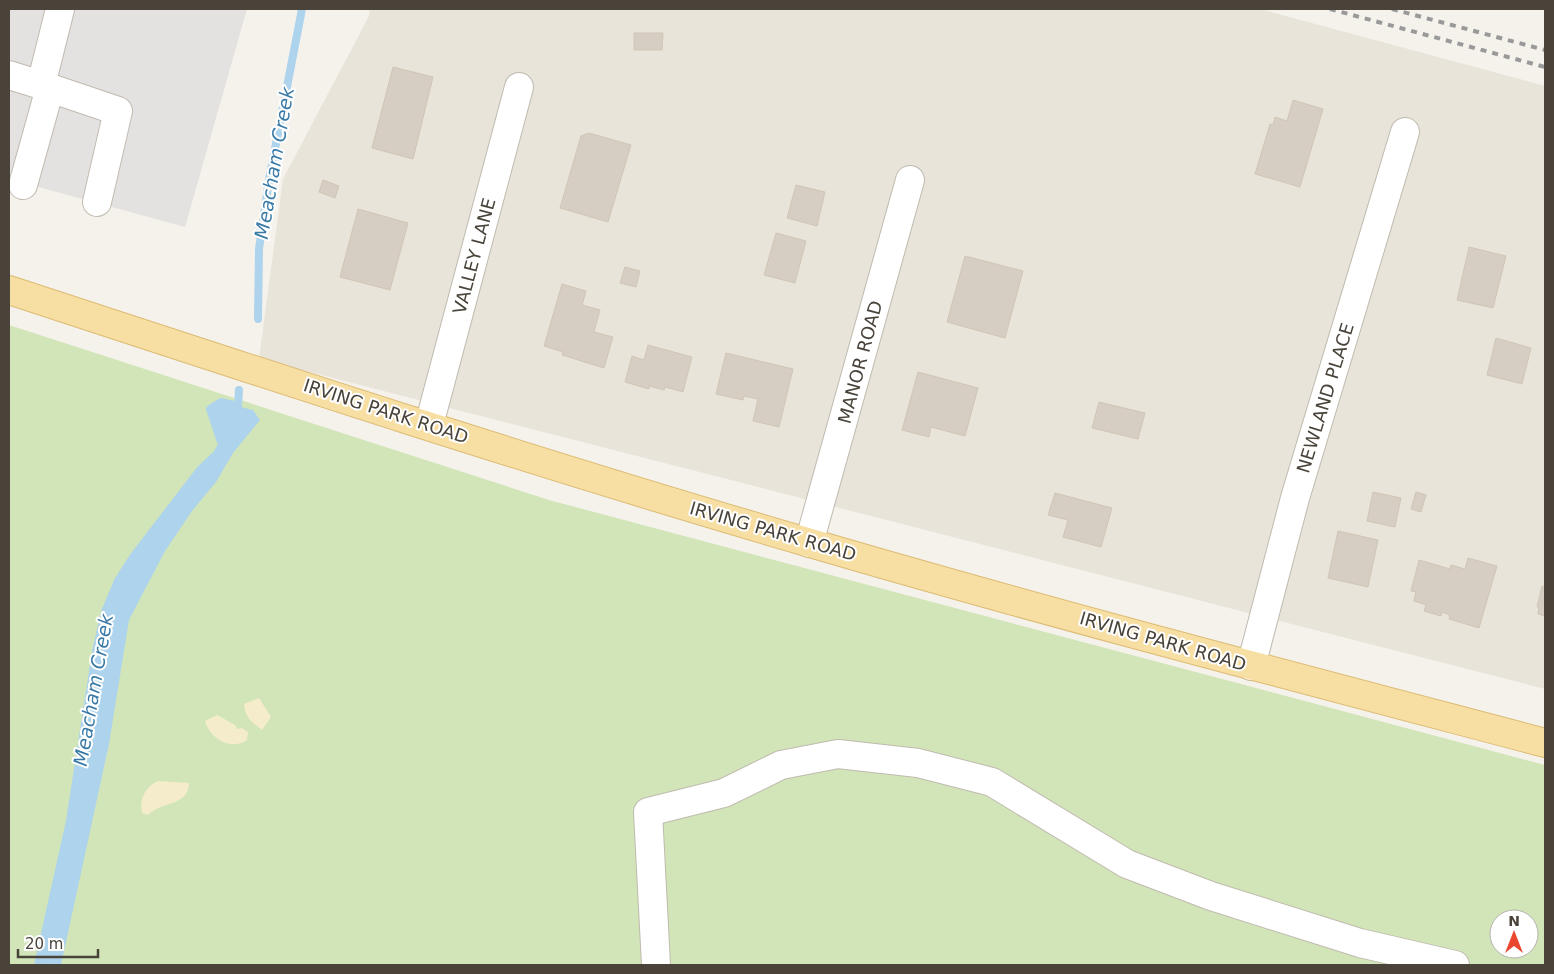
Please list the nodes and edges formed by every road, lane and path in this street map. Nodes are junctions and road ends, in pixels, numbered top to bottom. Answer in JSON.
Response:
{"nodes":[{"id":1,"x":60,"y":9,"type":"edge"},
{"id":2,"x":9,"y":75,"type":"edge"},
{"id":3,"x":46,"y":86,"type":"junction"},
{"id":4,"x":519,"y":87,"type":"dead end"},
{"id":5,"x":1405,"y":132,"type":"dead end"},
{"id":6,"x":910,"y":180,"type":"dead end"},
{"id":7,"x":23,"y":185,"type":"dead end"},
{"id":8,"x":97,"y":202,"type":"dead end"},
{"id":9,"x":9,"y":290,"type":"edge"},
{"id":10,"x":430,"y":425,"type":"junction"},
{"id":11,"x":810,"y":543,"type":"junction"},
{"id":12,"x":1251,"y":666,"type":"junction"},
{"id":13,"x":1545,"y":743,"type":"edge"},
{"id":14,"x":656,"y":965,"type":"edge"},
{"id":15,"x":1455,"y":965,"type":"edge"}],
"edges":[{"from":1,"to":3,"type":"street"},
{"from":2,"to":3,"type":"street"},
{"from":3,"to":7,"type":"street"},
{"from":3,"to":8,"type":"street"},
{"from":4,"to":10,"type":"street","name":"VALLEY LANE"},
{"from":5,"to":12,"type":"street","name":"NEWLAND PLACE"},
{"from":6,"to":11,"type":"street","name":"MANOR ROAD"},
{"from":9,"to":10,"type":"main road","name":"IRVING PARK ROAD"},
{"from":10,"to":11,"type":"main road","name":"IRVING PARK ROAD"},
{"from":11,"to":12,"type":"main road","name":"IRVING PARK ROAD"},
{"from":12,"to":13,"type":"main road","name":"IRVING PARK ROAD"},
{"from":14,"to":15,"type":"street"}]}
